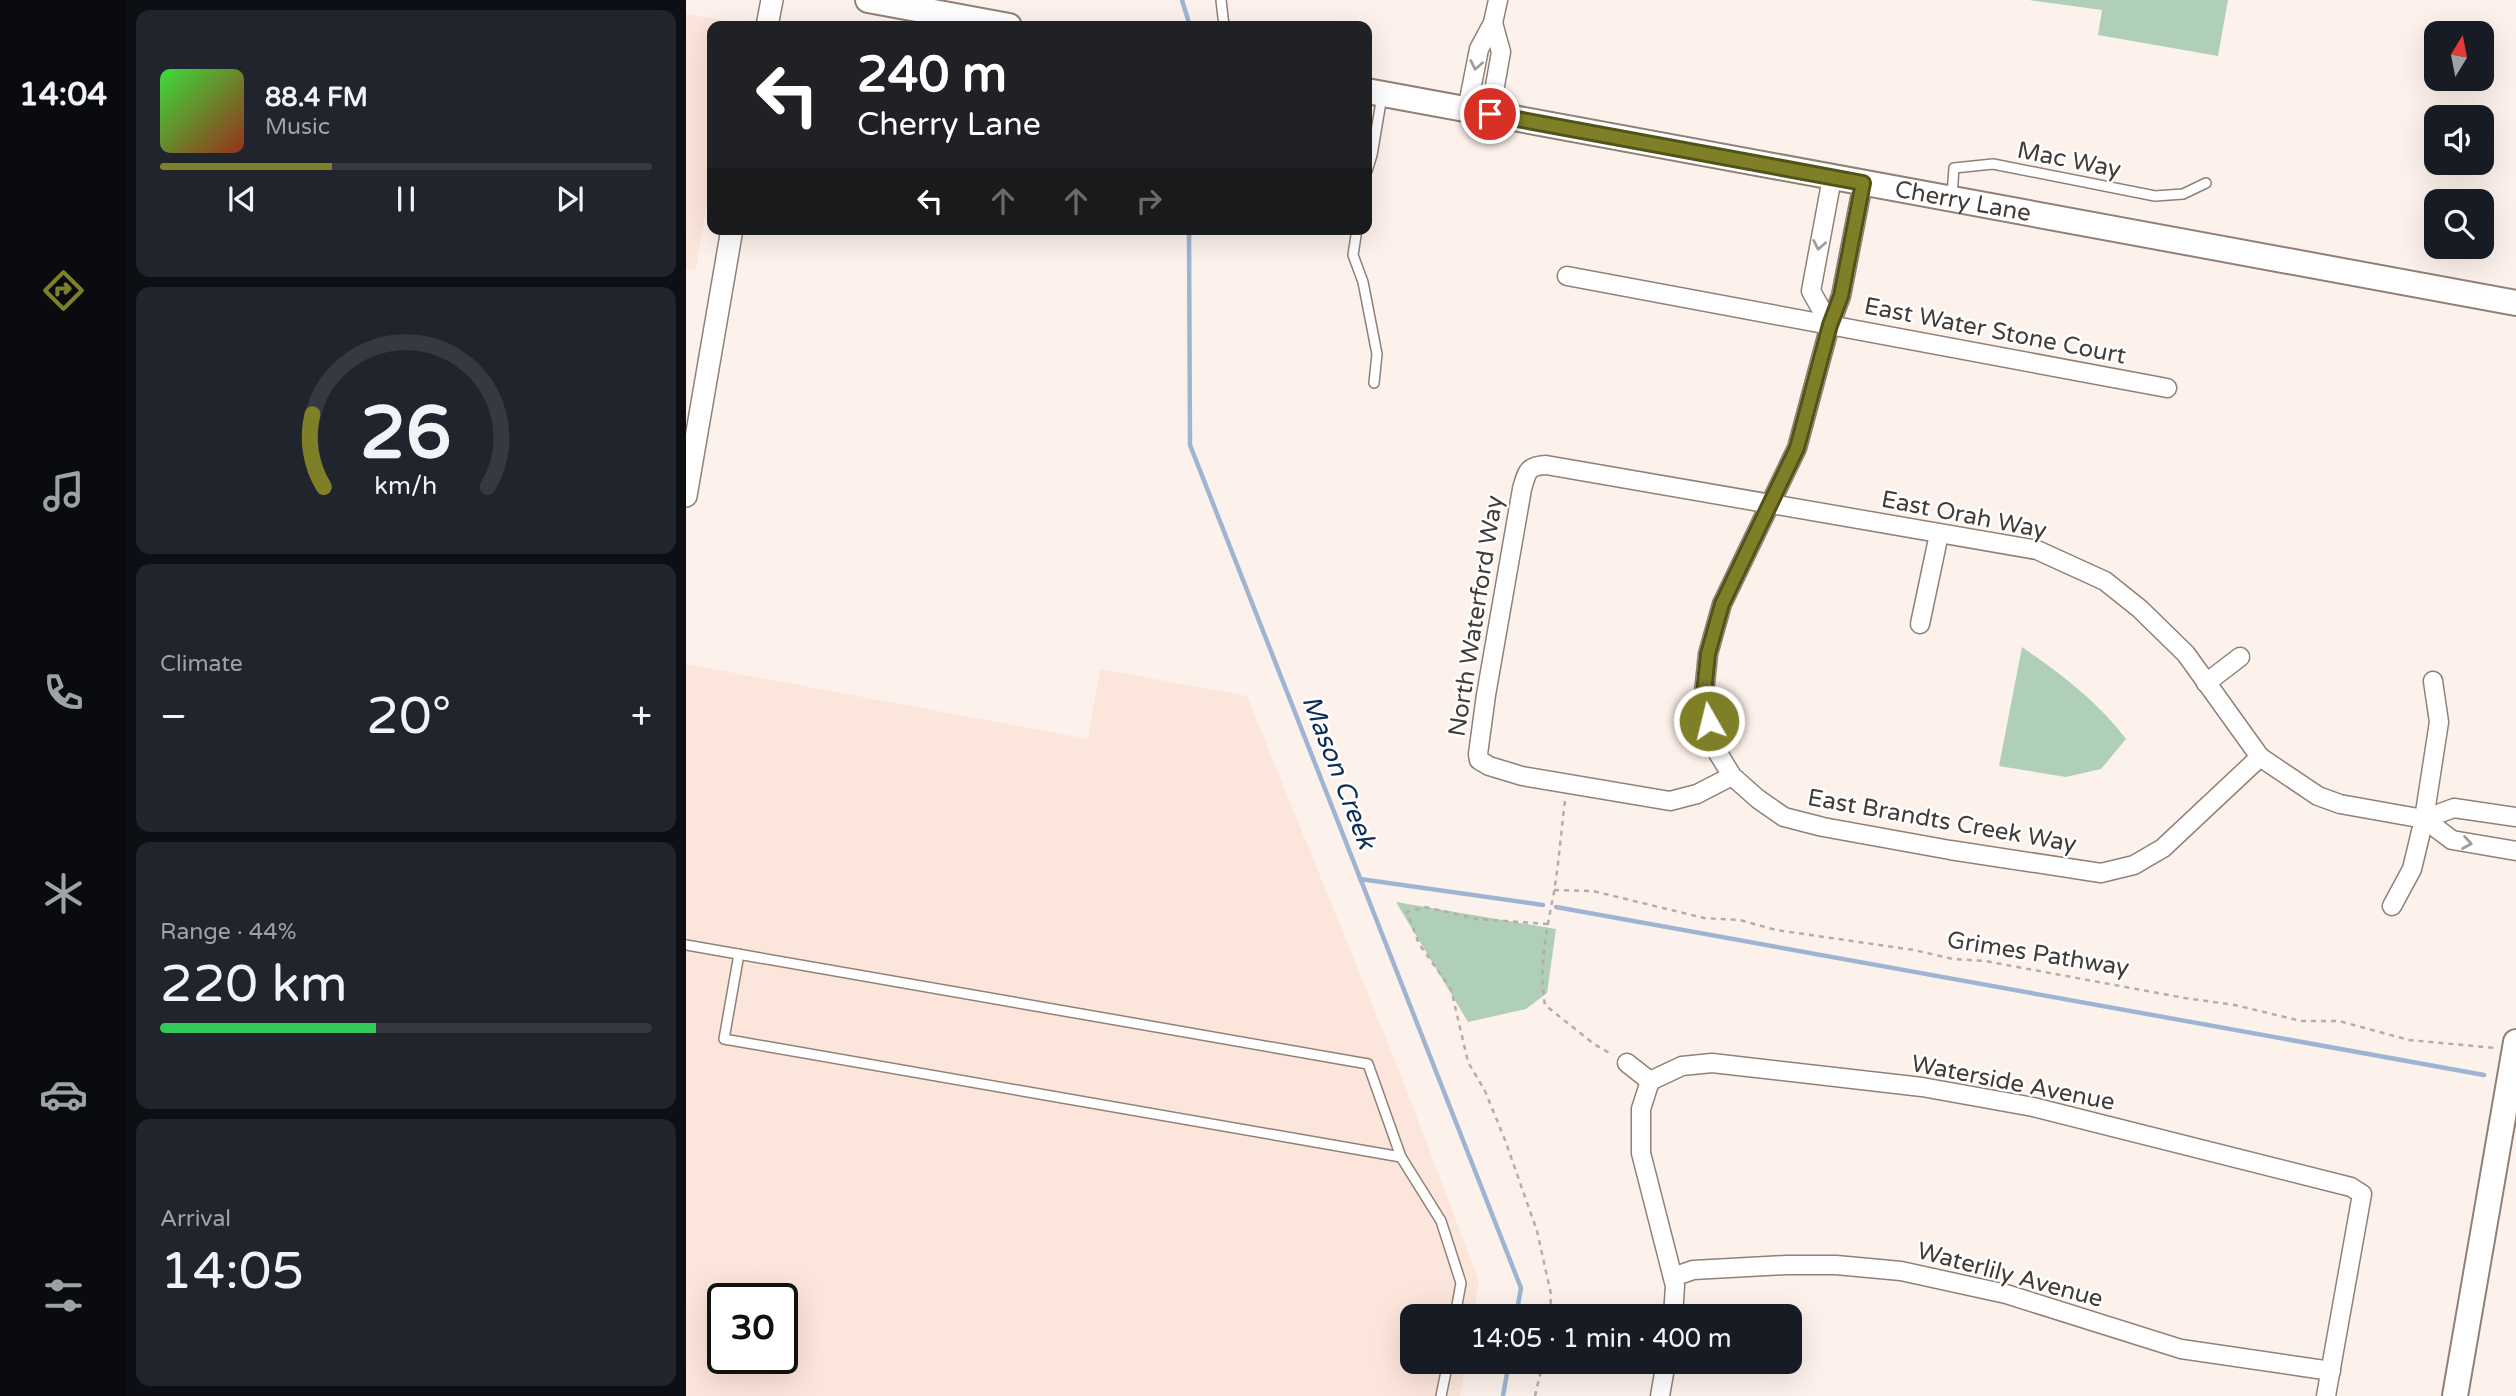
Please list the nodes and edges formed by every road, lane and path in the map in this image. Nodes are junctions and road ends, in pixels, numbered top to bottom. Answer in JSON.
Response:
{"nodes":[{"id":1,"x":772,"y":0,"type":"edge"},
{"id":2,"x":868,"y":0,"type":"edge"},
{"id":3,"x":1221,"y":0,"type":"edge"},
{"id":4,"x":1497,"y":0,"type":"edge"},
{"id":5,"x":768,"y":21,"type":"edge"},
{"id":6,"x":982,"y":21,"type":"edge"},
{"id":7,"x":1223,"y":21,"type":"edge"},
{"id":8,"x":1374,"y":93,"type":"edge"},
{"id":9,"x":1478,"y":112,"type":"junction"},
{"id":10,"x":1372,"y":155,"type":"edge"},
{"id":11,"x":1832,"y":178,"type":"junction"},
{"id":12,"x":1863,"y":183,"type":"junction"},
{"id":13,"x":2206,"y":183,"type":"dead end"},
{"id":14,"x":1952,"y":200,"type":"junction"},
{"id":15,"x":731,"y":235,"type":"edge"},
{"id":16,"x":1356,"y":235,"type":"edge"},
{"id":17,"x":1567,"y":276,"type":"dead end"},
{"id":18,"x":2516,"y":303,"type":"edge"},
{"id":19,"x":1830,"y":325,"type":"junction"},
{"id":20,"x":1374,"y":383,"type":"dead end"},
{"id":21,"x":2167,"y":388,"type":"dead end"},
{"id":22,"x":1528,"y":471,"type":"joint"},
{"id":23,"x":686,"y":496,"type":"edge"},
{"id":24,"x":1770,"y":505,"type":"junction"},
{"id":25,"x":1939,"y":534,"type":"junction"},
{"id":26,"x":1920,"y":624,"type":"dead end"},
{"id":27,"x":2240,"y":657,"type":"dead end"},
{"id":28,"x":2433,"y":681,"type":"dead end"},
{"id":29,"x":2206,"y":683,"type":"junction"},
{"id":30,"x":2260,"y":757,"type":"junction"},
{"id":31,"x":1732,"y":776,"type":"junction"},
{"id":32,"x":1568,"y":784,"type":"junction"},
{"id":33,"x":2516,"y":817,"type":"edge"},
{"id":34,"x":2424,"y":819,"type":"junction"},
{"id":35,"x":2516,"y":851,"type":"edge"},
{"id":36,"x":1554,"y":890,"type":"junction"},
{"id":37,"x":2392,"y":906,"type":"dead end"},
{"id":38,"x":1548,"y":924,"type":"junction"},
{"id":39,"x":686,"y":945,"type":"edge"},
{"id":40,"x":739,"y":954,"type":"junction"},
{"id":41,"x":2515,"y":1046,"type":"edge"},
{"id":42,"x":1627,"y":1063,"type":"joint"},
{"id":43,"x":1650,"y":1081,"type":"junction"},
{"id":44,"x":1401,"y":1157,"type":"junction"},
{"id":45,"x":1673,"y":1277,"type":"junction"},
{"id":46,"x":1457,"y":1304,"type":"edge"},
{"id":47,"x":1551,"y":1304,"type":"edge"},
{"id":48,"x":1674,"y":1304,"type":"edge"},
{"id":49,"x":2331,"y":1371,"type":"junction"},
{"id":50,"x":1445,"y":1374,"type":"edge"},
{"id":51,"x":1540,"y":1374,"type":"edge"},
{"id":52,"x":1664,"y":1374,"type":"edge"},
{"id":53,"x":1441,"y":1396,"type":"edge"},
{"id":54,"x":1535,"y":1396,"type":"edge"},
{"id":55,"x":1660,"y":1396,"type":"edge"},
{"id":56,"x":2326,"y":1396,"type":"edge"},
{"id":57,"x":2455,"y":1396,"type":"edge"}],
"edges":[{"from":1,"to":5,"type":"street"},
{"from":2,"to":6,"type":"main road"},
{"from":3,"to":7,"type":"lane"},
{"from":4,"to":9,"type":"street"},
{"from":8,"to":9,"type":"main road","name":"Cherry Lane"},
{"from":8,"to":10,"type":"lane"},
{"from":9,"to":11,"type":"main road","name":"Cherry Lane"},
{"from":11,"to":12,"type":"main road","name":"Cherry Lane"},
{"from":11,"to":19,"type":"street","one_way":true},
{"from":12,"to":14,"type":"main road","name":"Cherry Lane"},
{"from":12,"to":19,"type":"street","name":"East Brandts Creek Way"},
{"from":13,"to":14,"type":"lane","name":"Mac Way"},
{"from":14,"to":18,"type":"main road","name":"Cherry Lane"},
{"from":15,"to":23,"type":"street"},
{"from":16,"to":20,"type":"lane"},
{"from":17,"to":19,"type":"street","name":"East Water Stone Court"},
{"from":19,"to":21,"type":"street","name":"East Water Stone Court"},
{"from":19,"to":24,"type":"street","name":"East Brandts Creek Way"},
{"from":22,"to":24,"type":"street","name":"East Orah Way"},
{"from":22,"to":32,"type":"street","name":"North Waterford Way"},
{"from":24,"to":25,"type":"street","name":"East Orah Way"},
{"from":24,"to":31,"type":"street","name":"East Brandts Creek Way"},
{"from":25,"to":26,"type":"street"},
{"from":25,"to":29,"type":"street","name":"East Orah Way"},
{"from":27,"to":29,"type":"street"},
{"from":28,"to":34,"type":"street"},
{"from":29,"to":30,"type":"street","name":"East Orah Way"},
{"from":30,"to":31,"type":"street","name":"East Brandts Creek Way"},
{"from":30,"to":34,"type":"street","name":"East Orah Way"},
{"from":31,"to":32,"type":"street","name":"North Waterford Way"},
{"from":32,"to":36,"type":"path"},
{"from":33,"to":34,"type":"street","name":"East Orah Way"},
{"from":34,"to":35,"type":"street","name":"East Orah Way","one_way":true},
{"from":34,"to":37,"type":"street"},
{"from":36,"to":38,"type":"path"},
{"from":36,"to":41,"type":"path","name":"Grimes Pathway"},
{"from":38,"to":42,"type":"path"},
{"from":38,"to":47,"type":"path"},
{"from":39,"to":40,"type":"lane"},
{"from":40,"to":44,"type":"lane"},
{"from":40,"to":44,"type":"lane"},
{"from":41,"to":57,"type":"main road"},
{"from":42,"to":43,"type":"street"},
{"from":43,"to":45,"type":"street"},
{"from":43,"to":49,"type":"street","name":"Waterside Avenue"},
{"from":44,"to":46,"type":"lane"},
{"from":45,"to":48,"type":"street"},
{"from":45,"to":49,"type":"street","name":"Waterlily Avenue"},
{"from":49,"to":56,"type":"street"},
{"from":50,"to":53,"type":"lane"},
{"from":51,"to":54,"type":"path"},
{"from":52,"to":55,"type":"street"}]}
